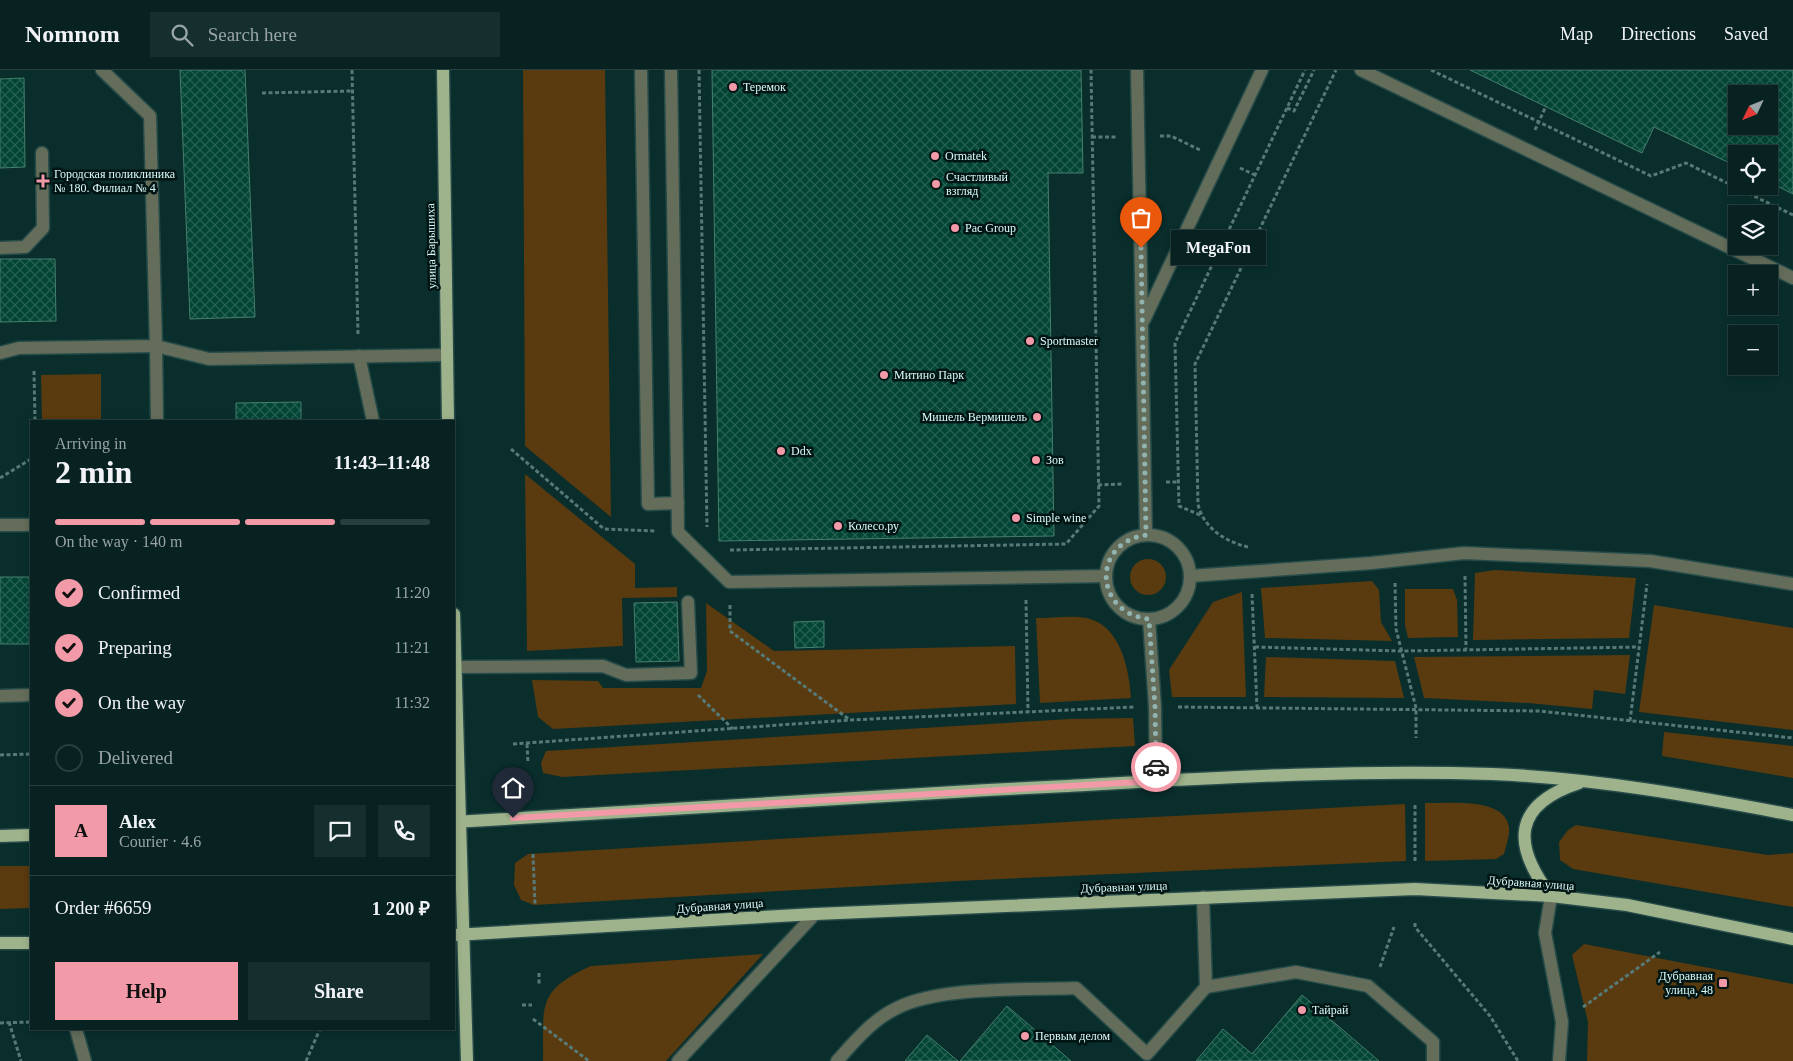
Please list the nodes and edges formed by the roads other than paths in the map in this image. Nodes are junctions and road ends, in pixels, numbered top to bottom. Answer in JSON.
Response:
{"nodes":[{"id":1,"x":102,"y":70,"type":"edge"},
{"id":2,"x":443,"y":70,"type":"edge"},
{"id":3,"x":641,"y":70,"type":"edge"},
{"id":4,"x":671,"y":70,"type":"edge"},
{"id":5,"x":1138,"y":70,"type":"edge"},
{"id":6,"x":1262,"y":70,"type":"edge"},
{"id":7,"x":1361,"y":70,"type":"edge"},
{"id":8,"x":42,"y":153,"type":"dead end"},
{"id":9,"x":0,"y":248,"type":"edge"},
{"id":10,"x":1793,"y":278,"type":"edge"},
{"id":11,"x":1143,"y":323,"type":"junction"},
{"id":12,"x":156,"y":346,"type":"junction"},
{"id":13,"x":0,"y":354,"type":"edge"},
{"id":14,"x":446,"y":355,"type":"junction"},
{"id":15,"x":359,"y":356,"type":"junction"},
{"id":16,"x":157,"y":420,"type":"edge"},
{"id":17,"x":373,"y":420,"type":"edge"},
{"id":18,"x":448,"y":420,"type":"edge"},
{"id":19,"x":678,"y":503,"type":"junction"},
{"id":20,"x":0,"y":525,"type":"edge"},
{"id":21,"x":30,"y":525,"type":"edge"},
{"id":22,"x":1146,"y":535,"type":"junction"},
{"id":23,"x":1106,"y":576,"type":"junction"},
{"id":24,"x":1190,"y":576,"type":"junction"},
{"id":25,"x":1793,"y":584,"type":"edge"},
{"id":26,"x":688,"y":602,"type":"dead end"},
{"id":27,"x":1149,"y":619,"type":"junction"},
{"id":28,"x":455,"y":667,"type":"joint"},
{"id":29,"x":30,"y":695,"type":"edge"},
{"id":30,"x":0,"y":696,"type":"edge"},
{"id":31,"x":1156,"y":781,"type":"junction"},
{"id":32,"x":1586,"y":781,"type":"junction"},
{"id":33,"x":1793,"y":815,"type":"edge"},
{"id":34,"x":456,"y":822,"type":"edge"},
{"id":35,"x":30,"y":835,"type":"edge"},
{"id":36,"x":0,"y":836,"type":"edge"},
{"id":37,"x":1550,"y":896,"type":"junction"},
{"id":38,"x":1203,"y":897,"type":"junction"},
{"id":39,"x":815,"y":914,"type":"junction"},
{"id":40,"x":459,"y":934,"type":"edge"},
{"id":41,"x":1793,"y":939,"type":"edge"},
{"id":42,"x":0,"y":943,"type":"edge"},
{"id":43,"x":30,"y":943,"type":"edge"},
{"id":44,"x":1206,"y":987,"type":"junction"},
{"id":45,"x":76,"y":1030,"type":"edge"},
{"id":46,"x":1144,"y":1057,"type":"edge"},
{"id":47,"x":85,"y":1061,"type":"edge"},
{"id":48,"x":467,"y":1061,"type":"edge"},
{"id":49,"x":678,"y":1061,"type":"edge"},
{"id":50,"x":837,"y":1061,"type":"edge"},
{"id":51,"x":1433,"y":1061,"type":"edge"},
{"id":52,"x":1559,"y":1061,"type":"edge"}],
"edges":[{"from":1,"to":12,"type":"lane"},
{"from":2,"to":14,"type":"main road","name":"улица Барышиха"},
{"from":3,"to":19,"type":"lane"},
{"from":4,"to":19,"type":"lane"},
{"from":5,"to":11,"type":"lane"},
{"from":6,"to":11,"type":"lane"},
{"from":7,"to":10,"type":"lane"},
{"from":8,"to":9,"type":"lane"},
{"from":11,"to":22,"type":"lane"},
{"from":12,"to":13,"type":"lane"},
{"from":12,"to":15,"type":"lane"},
{"from":12,"to":16,"type":"lane"},
{"from":14,"to":15,"type":"lane"},
{"from":14,"to":18,"type":"main road","name":"улица Барышиха"},
{"from":15,"to":17,"type":"lane"},
{"from":19,"to":23,"type":"lane"},
{"from":20,"to":21,"type":"lane"},
{"from":22,"to":23,"type":"lane"},
{"from":22,"to":24,"type":"lane"},
{"from":23,"to":27,"type":"lane"},
{"from":24,"to":25,"type":"lane"},
{"from":24,"to":27,"type":"lane"},
{"from":26,"to":28,"type":"lane"},
{"from":27,"to":31,"type":"lane"},
{"from":28,"to":34,"type":"main road"},
{"from":29,"to":30,"type":"lane"},
{"from":31,"to":32,"type":"main road"},
{"from":31,"to":34,"type":"main road"},
{"from":32,"to":33,"type":"main road"},
{"from":32,"to":37,"type":"main road"},
{"from":34,"to":40,"type":"main road"},
{"from":35,"to":36,"type":"main road"},
{"from":37,"to":38,"type":"main road","name":"Дубравная улица"},
{"from":37,"to":41,"type":"main road","name":"Дубравная улица"},
{"from":37,"to":52,"type":"lane"},
{"from":38,"to":39,"type":"main road","name":"Дубравная улица"},
{"from":38,"to":44,"type":"lane"},
{"from":39,"to":40,"type":"main road","name":"Дубравная улица"},
{"from":39,"to":49,"type":"lane"},
{"from":40,"to":48,"type":"main road"},
{"from":42,"to":43,"type":"main road"},
{"from":44,"to":46,"type":"lane"},
{"from":44,"to":51,"type":"lane"},
{"from":45,"to":47,"type":"lane"},
{"from":46,"to":50,"type":"lane"}]}
